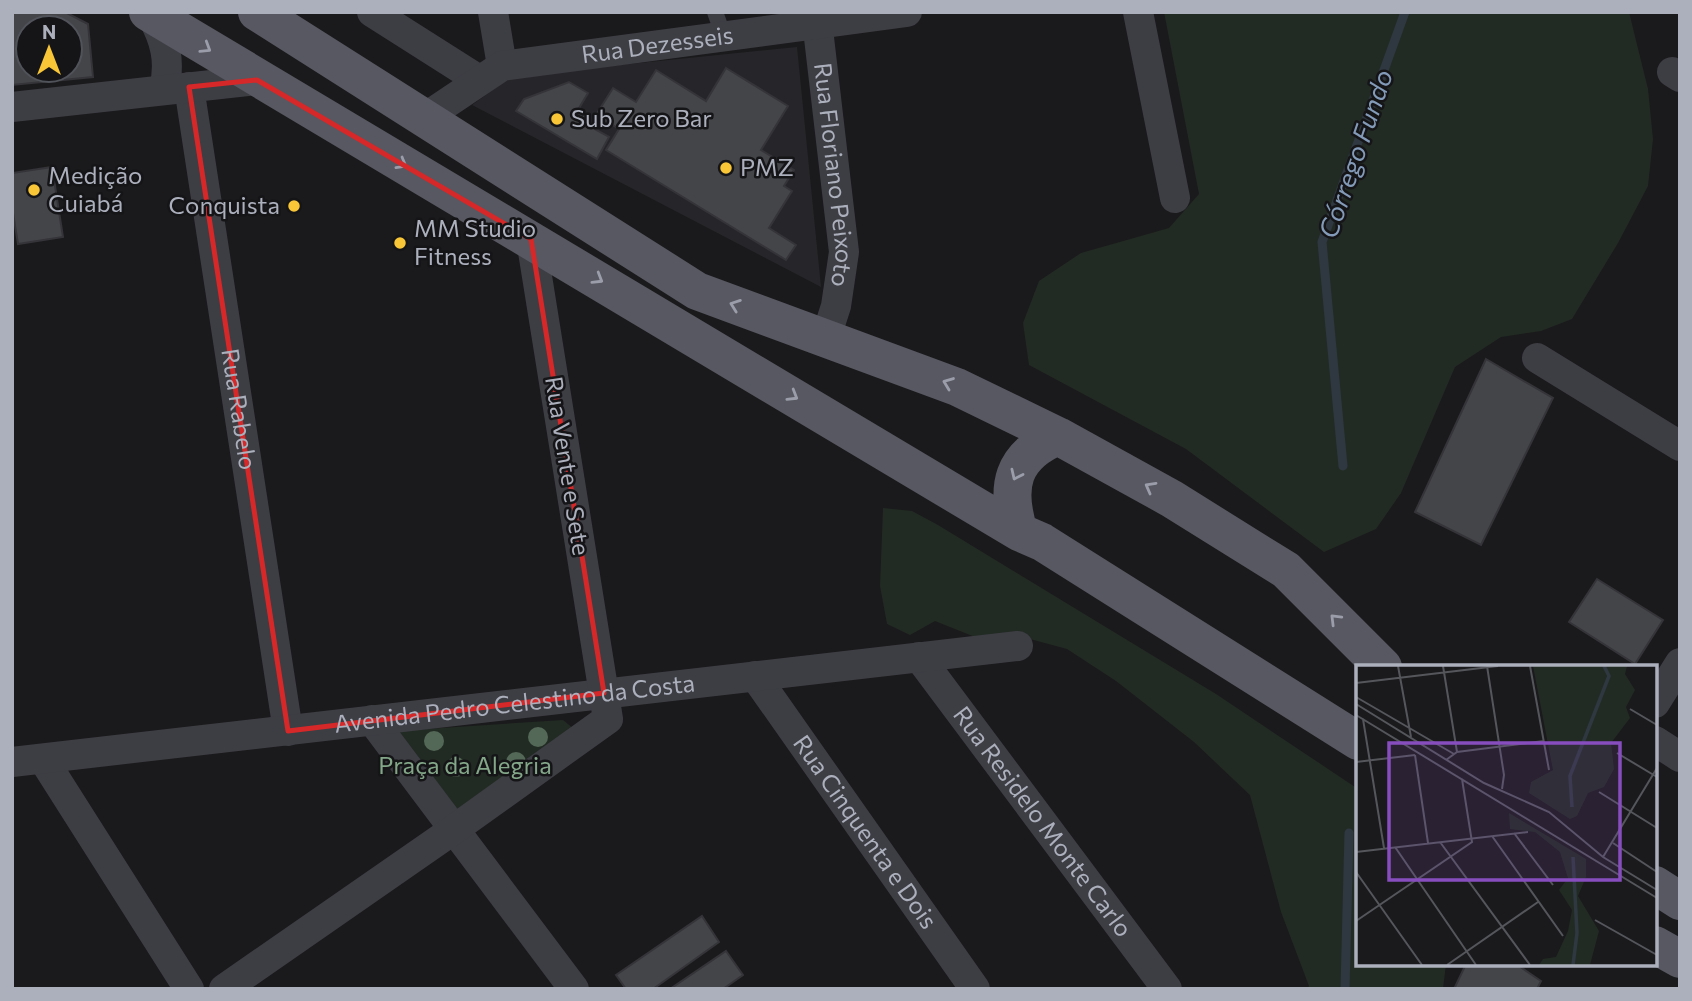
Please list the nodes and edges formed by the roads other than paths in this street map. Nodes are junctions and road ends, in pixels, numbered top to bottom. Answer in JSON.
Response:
{"nodes":[{"id":1,"x":257,"y":12,"type":"edge"},
{"id":2,"x":372,"y":12,"type":"edge"},
{"id":3,"x":493,"y":12,"type":"edge"},
{"id":4,"x":907,"y":12,"type":"edge"},
{"id":5,"x":1138,"y":12,"type":"edge"},
{"id":6,"x":149,"y":13,"type":"edge"},
{"id":7,"x":817,"y":18,"type":"edge"},
{"id":8,"x":719,"y":25,"type":"edge"},
{"id":9,"x":491,"y":73,"type":"junction"},
{"id":10,"x":257,"y":80,"type":"junction"},
{"id":11,"x":177,"y":88,"type":"junction"},
{"id":12,"x":12,"y":107,"type":"edge"},
{"id":13,"x":422,"y":119,"type":"junction"},
{"id":14,"x":1175,"y":198,"type":"dead end"},
{"id":15,"x":531,"y":239,"type":"junction"},
{"id":16,"x":826,"y":337,"type":"junction"},
{"id":17,"x":1537,"y":358,"type":"dead end"},
{"id":18,"x":1058,"y":436,"type":"junction"},
{"id":19,"x":1680,"y":446,"type":"edge"},
{"id":20,"x":1019,"y":532,"type":"junction"},
{"id":21,"x":1018,"y":646,"type":"dead end"},
{"id":22,"x":919,"y":657,"type":"junction"},
{"id":23,"x":1680,"y":663,"type":"edge"},
{"id":24,"x":1381,"y":665,"type":"edge"},
{"id":25,"x":755,"y":676,"type":"junction"},
{"id":26,"x":604,"y":694,"type":"junction"},
{"id":27,"x":1657,"y":700,"type":"edge"},
{"id":28,"x":373,"y":720,"type":"junction"},
{"id":29,"x":288,"y":730,"type":"junction"},
{"id":30,"x":1356,"y":740,"type":"edge"},
{"id":31,"x":1657,"y":742,"type":"edge"},
{"id":32,"x":1680,"y":757,"type":"edge"},
{"id":33,"x":43,"y":759,"type":"junction"},
{"id":34,"x":12,"y":762,"type":"edge"},
{"id":35,"x":456,"y":828,"type":"junction"},
{"id":36,"x":1657,"y":887,"type":"edge"},
{"id":37,"x":1680,"y":901,"type":"edge"},
{"id":38,"x":1657,"y":946,"type":"edge"},
{"id":39,"x":1680,"y":959,"type":"edge"},
{"id":40,"x":189,"y":989,"type":"edge"},
{"id":41,"x":224,"y":989,"type":"edge"},
{"id":42,"x":574,"y":989,"type":"edge"},
{"id":43,"x":975,"y":989,"type":"edge"},
{"id":44,"x":1167,"y":989,"type":"edge"}],
"edges":[{"from":1,"to":13,"type":"main road"},
{"from":2,"to":9,"type":"street"},
{"from":3,"to":9,"type":"street"},
{"from":4,"to":7,"type":"street","name":"Rua Dezesseis"},
{"from":5,"to":14,"type":"street"},
{"from":6,"to":10,"type":"main road","one_way":true},
{"from":6,"to":11,"type":"street","name":"Rua Rabelo"},
{"from":7,"to":8,"type":"street","name":"Rua Dezesseis"},
{"from":7,"to":16,"type":"street","name":"Rua Floriano Peixoto"},
{"from":8,"to":9,"type":"street","name":"Rua Dezesseis"},
{"from":9,"to":13,"type":"street","name":"Rua Dezesseis"},
{"from":10,"to":11,"type":"street"},
{"from":10,"to":15,"type":"main road","one_way":true},
{"from":11,"to":12,"type":"street"},
{"from":11,"to":29,"type":"street","name":"Rua Rabelo"},
{"from":16,"to":13,"type":"main road","one_way":true},
{"from":15,"to":20,"type":"main road","one_way":true},
{"from":15,"to":26,"type":"street","name":"Rua Vente e Sete"},
{"from":18,"to":16,"type":"main road","one_way":true},
{"from":17,"to":19,"type":"street"},
{"from":18,"to":20,"type":"main road","one_way":true},
{"from":24,"to":18,"type":"main road","one_way":true},
{"from":20,"to":30,"type":"main road"},
{"from":21,"to":22,"type":"street","name":"Avenida Pedro Celestino da Costa"},
{"from":22,"to":25,"type":"street","name":"Avenida Pedro Celestino da Costa"},
{"from":22,"to":44,"type":"street","name":"Rua Residelo Monte Carlo"},
{"from":23,"to":27,"type":"street"},
{"from":25,"to":26,"type":"street","name":"Avenida Pedro Celestino da Costa"},
{"from":25,"to":43,"type":"street","name":"Rua Cinquenta e Dois"},
{"from":26,"to":28,"type":"street","name":"Avenida Pedro Celestino da Costa"},
{"from":26,"to":35,"type":"street","name":"Rua Vente e Sete"},
{"from":28,"to":29,"type":"street","name":"Avenida Pedro Celestino da Costa"},
{"from":28,"to":35,"type":"street"},
{"from":29,"to":33,"type":"street","name":"Avenida Pedro Celestino da Costa"},
{"from":31,"to":32,"type":"street"},
{"from":33,"to":34,"type":"street","name":"Avenida Pedro Celestino da Costa"},
{"from":33,"to":40,"type":"street"},
{"from":35,"to":41,"type":"street"},
{"from":35,"to":42,"type":"street"},
{"from":36,"to":37,"type":"main road"},
{"from":38,"to":39,"type":"main road"}]}
